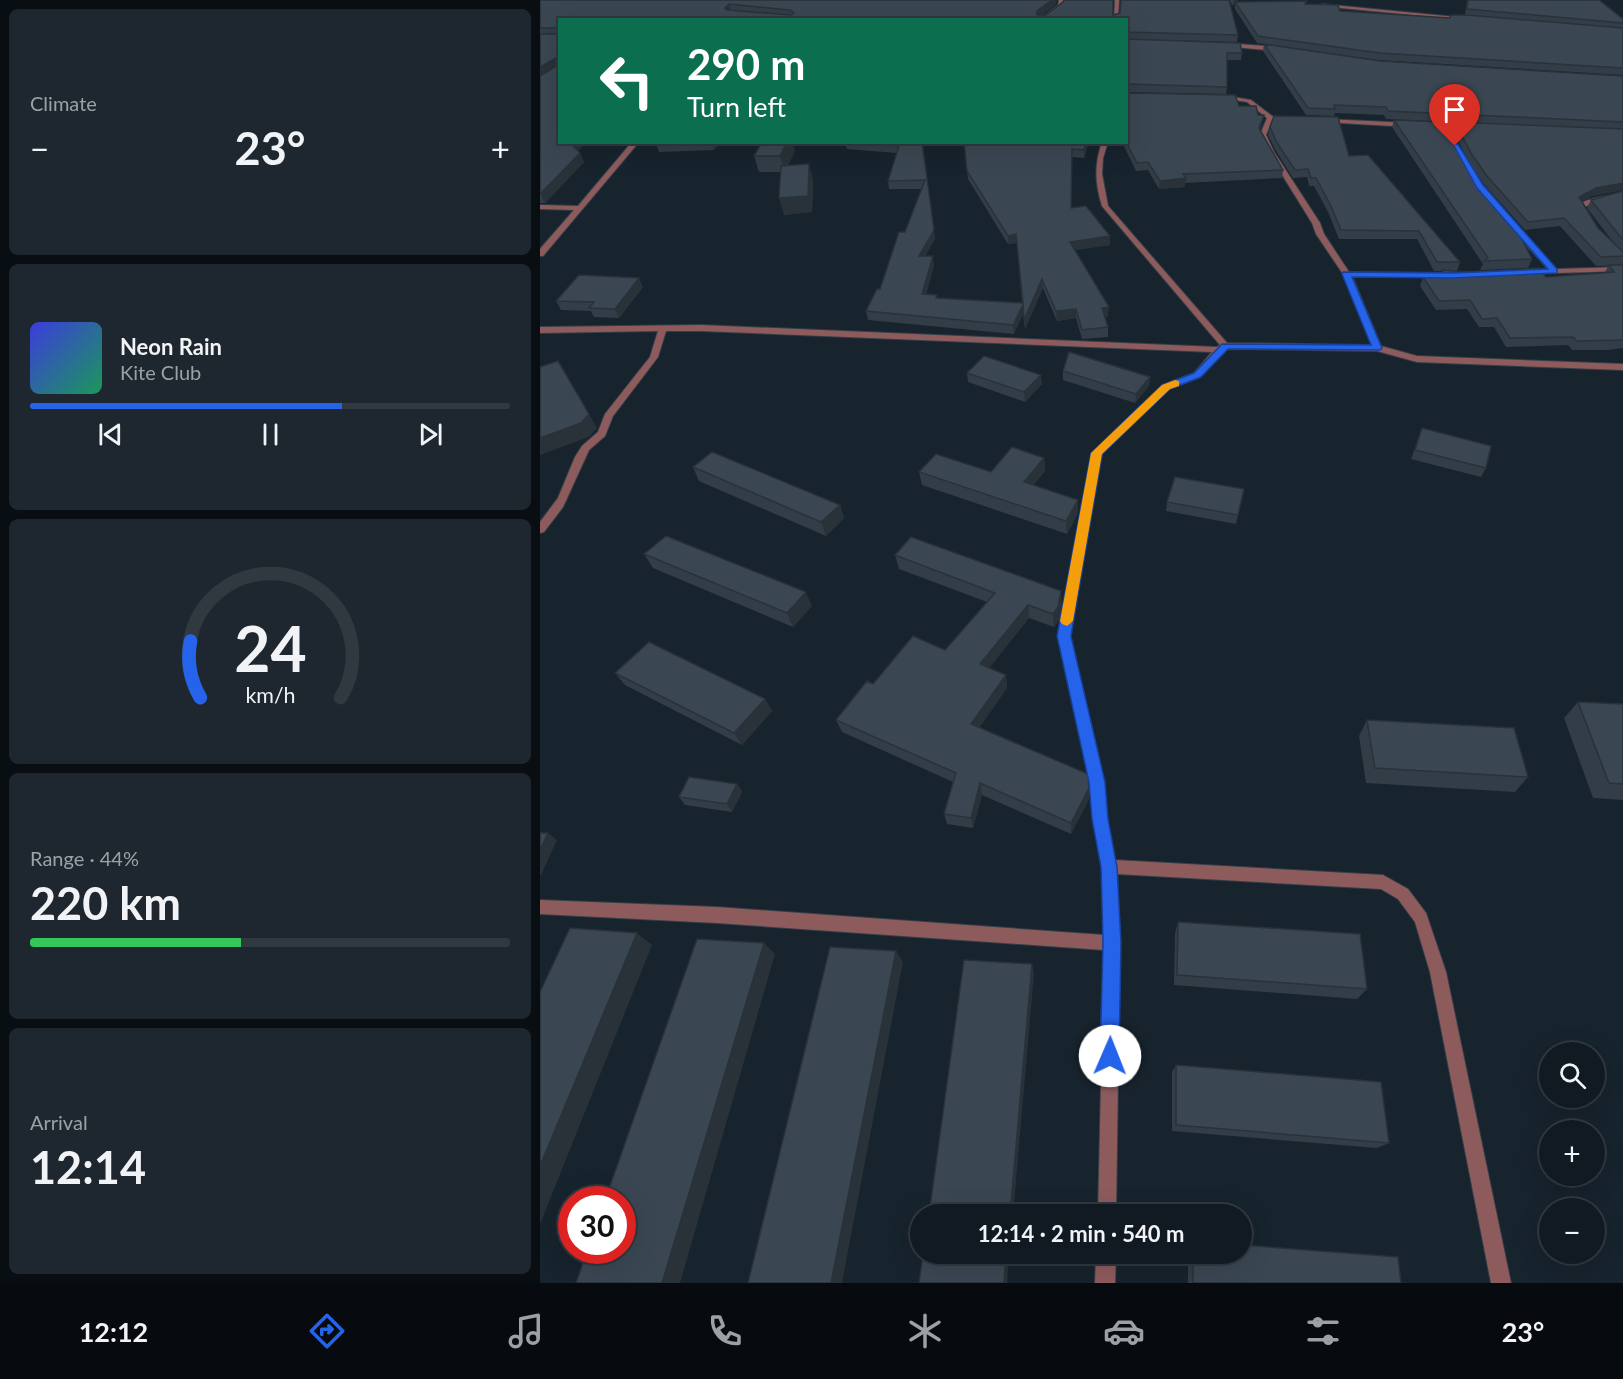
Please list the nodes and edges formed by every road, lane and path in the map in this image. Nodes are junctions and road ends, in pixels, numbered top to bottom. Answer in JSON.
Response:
{"nodes":[{"id":1,"x":1060,"y":0,"type":"edge"},
{"id":2,"x":1117,"y":0,"type":"edge"},
{"id":3,"x":1264,"y":0,"type":"edge"},
{"id":4,"x":1299,"y":3,"type":"edge"},
{"id":5,"x":1311,"y":4,"type":"edge"},
{"id":6,"x":1044,"y":18,"type":"edge"},
{"id":7,"x":1116,"y":18,"type":"edge"},
{"id":8,"x":1474,"y":20,"type":"edge"},
{"id":9,"x":1215,"y":45,"type":"edge"},
{"id":10,"x":1288,"y":50,"type":"edge"},
{"id":11,"x":1213,"y":97,"type":"edge"},
{"id":12,"x":1270,"y":118,"type":"junction"},
{"id":13,"x":1304,"y":120,"type":"edge"},
{"id":14,"x":1315,"y":121,"type":"edge"},
{"id":15,"x":1422,"y":126,"type":"edge"},
{"id":16,"x":634,"y":144,"type":"edge"},
{"id":17,"x":1104,"y":144,"type":"edge"},
{"id":18,"x":1623,"y":194,"type":"edge"},
{"id":19,"x":540,"y":207,"type":"edge"},
{"id":20,"x":579,"y":208,"type":"junction"},
{"id":21,"x":1498,"y":209,"type":"edge"},
{"id":22,"x":1588,"y":220,"type":"edge"},
{"id":23,"x":540,"y":254,"type":"edge"},
{"id":24,"x":1623,"y":269,"type":"edge"},
{"id":25,"x":1554,"y":271,"type":"junction"},
{"id":26,"x":1521,"y":273,"type":"edge"},
{"id":27,"x":1347,"y":274,"type":"junction"},
{"id":28,"x":1465,"y":275,"type":"edge"},
{"id":29,"x":663,"y":328,"type":"junction"},
{"id":30,"x":540,"y":330,"type":"edge"},
{"id":31,"x":1222,"y":348,"type":"junction"},
{"id":32,"x":1377,"y":348,"type":"junction"},
{"id":33,"x":1623,"y":367,"type":"edge"},
{"id":34,"x":540,"y":529,"type":"edge"},
{"id":35,"x":1109,"y":867,"type":"junction"},
{"id":36,"x":540,"y":907,"type":"edge"},
{"id":37,"x":1112,"y":943,"type":"junction"},
{"id":38,"x":1107,"y":1204,"type":"edge"},
{"id":39,"x":1106,"y":1264,"type":"edge"},
{"id":40,"x":1106,"y":1283,"type":"edge"},
{"id":41,"x":1501,"y":1283,"type":"edge"}],
"edges":[{"from":1,"to":6,"type":"street"},
{"from":2,"to":7,"type":"street"},
{"from":3,"to":4,"type":"street"},
{"from":5,"to":8,"type":"street"},
{"from":9,"to":10,"type":"street"},
{"from":11,"to":12,"type":"street"},
{"from":12,"to":13,"type":"street"},
{"from":12,"to":27,"type":"street"},
{"from":14,"to":15,"type":"street"},
{"from":16,"to":20,"type":"street"},
{"from":17,"to":31,"type":"street"},
{"from":18,"to":22,"type":"street"},
{"from":19,"to":20,"type":"street"},
{"from":20,"to":23,"type":"street"},
{"from":21,"to":25,"type":"street"},
{"from":24,"to":25,"type":"street"},
{"from":25,"to":26,"type":"street"},
{"from":27,"to":28,"type":"street"},
{"from":27,"to":32,"type":"street"},
{"from":29,"to":30,"type":"street"},
{"from":29,"to":31,"type":"street"},
{"from":29,"to":34,"type":"street"},
{"from":31,"to":32,"type":"street"},
{"from":31,"to":35,"type":"street"},
{"from":32,"to":33,"type":"street"},
{"from":35,"to":37,"type":"street"},
{"from":35,"to":41,"type":"street"},
{"from":36,"to":37,"type":"street"},
{"from":37,"to":38,"type":"street"},
{"from":39,"to":40,"type":"street"}]}
